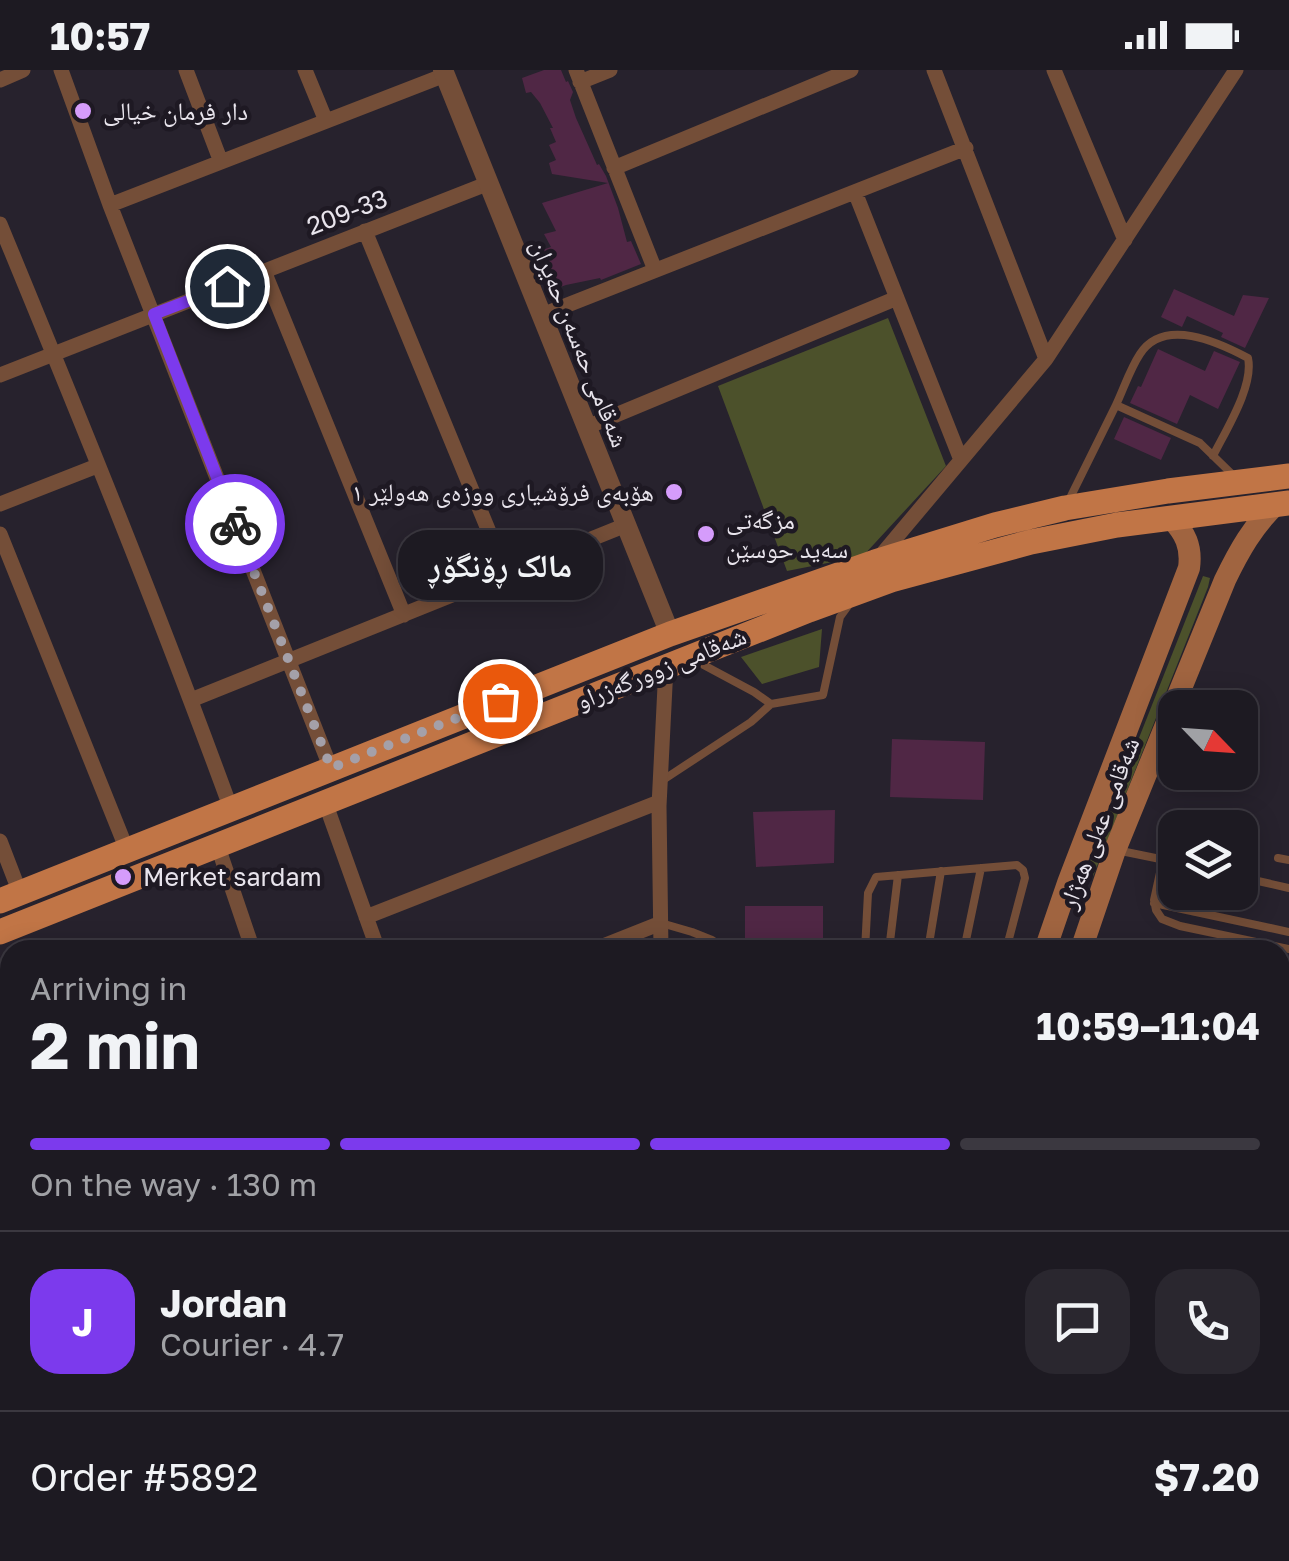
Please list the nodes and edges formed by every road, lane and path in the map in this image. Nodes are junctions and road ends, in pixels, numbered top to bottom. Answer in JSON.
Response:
{"nodes":[{"id":1,"x":23,"y":70,"type":"edge"},
{"id":2,"x":61,"y":70,"type":"edge"},
{"id":3,"x":186,"y":70,"type":"edge"},
{"id":4,"x":305,"y":70,"type":"edge"},
{"id":5,"x":610,"y":70,"type":"edge"},
{"id":6,"x":804,"y":70,"type":"edge"},
{"id":7,"x":851,"y":70,"type":"edge"},
{"id":8,"x":934,"y":70,"type":"edge"},
{"id":9,"x":1054,"y":70,"type":"edge"},
{"id":10,"x":1236,"y":70,"type":"edge"},
{"id":11,"x":444,"y":73,"type":"edge"},
{"id":12,"x":578,"y":76,"type":"edge"},
{"id":13,"x":0,"y":80,"type":"edge"},
{"id":14,"x":810,"y":87,"type":"junction"},
{"id":15,"x":326,"y":121,"type":"junction"},
{"id":16,"x":966,"y":148,"type":"junction"},
{"id":17,"x":221,"y":162,"type":"junction"},
{"id":18,"x":614,"y":168,"type":"junction"},
{"id":19,"x":488,"y":183,"type":"junction"},
{"id":20,"x":855,"y":192,"type":"junction"},
{"id":21,"x":110,"y":205,"type":"junction"},
{"id":22,"x":0,"y":224,"type":"edge"},
{"id":23,"x":365,"y":232,"type":"junction"},
{"id":24,"x":1125,"y":240,"type":"junction"},
{"id":25,"x":655,"y":270,"type":"junction"},
{"id":26,"x":264,"y":271,"type":"junction"},
{"id":27,"x":897,"y":298,"type":"junction"},
{"id":28,"x":154,"y":314,"type":"junction"},
{"id":29,"x":542,"y":315,"type":"junction"},
{"id":30,"x":54,"y":354,"type":"junction"},
{"id":31,"x":1046,"y":358,"type":"junction"},
{"id":32,"x":0,"y":375,"type":"edge"},
{"id":33,"x":1116,"y":405,"type":"junction"},
{"id":34,"x":587,"y":427,"type":"junction"},
{"id":35,"x":1213,"y":456,"type":"junction"},
{"id":36,"x":961,"y":460,"type":"junction"},
{"id":37,"x":97,"y":466,"type":"junction"},
{"id":38,"x":1289,"y":476,"type":"edge"},
{"id":39,"x":1239,"y":481,"type":"junction"},
{"id":40,"x":1283,"y":503,"type":"edge"},
{"id":41,"x":0,"y":504,"type":"edge"},
{"id":42,"x":1065,"y":508,"type":"junction"},
{"id":43,"x":1170,"y":518,"type":"junction"},
{"id":44,"x":626,"y":525,"type":"junction"},
{"id":45,"x":0,"y":534,"type":"edge"},
{"id":46,"x":875,"y":562,"type":"junction"},
{"id":47,"x":1190,"y":568,"type":"junction"},
{"id":48,"x":506,"y":573,"type":"junction"},
{"id":49,"x":1226,"y":580,"type":"junction"},
{"id":50,"x":858,"y":592,"type":"junction"},
{"id":51,"x":404,"y":615,"type":"junction"},
{"id":52,"x":670,"y":634,"type":"junction"},
{"id":53,"x":289,"y":661,"type":"junction"},
{"id":54,"x":678,"y":662,"type":"junction"},
{"id":55,"x":191,"y":700,"type":"junction"},
{"id":56,"x":770,"y":704,"type":"junction"},
{"id":57,"x":331,"y":768,"type":"junction"},
{"id":58,"x":660,"y":782,"type":"junction"},
{"id":59,"x":324,"y":802,"type":"junction"},
{"id":60,"x":659,"y":802,"type":"junction"},
{"id":61,"x":231,"y":808,"type":"junction"},
{"id":62,"x":0,"y":841,"type":"edge"},
{"id":63,"x":218,"y":844,"type":"junction"},
{"id":64,"x":127,"y":850,"type":"junction"},
{"id":65,"x":1114,"y":850,"type":"junction"},
{"id":66,"x":1158,"y":858,"type":"edge"},
{"id":67,"x":1278,"y":858,"type":"dead end"},
{"id":68,"x":1289,"y":860,"type":"edge"},
{"id":69,"x":980,"y":868,"type":"junction"},
{"id":70,"x":941,"y":871,"type":"junction"},
{"id":71,"x":898,"y":875,"type":"junction"},
{"id":72,"x":1258,"y":880,"type":"edge"},
{"id":73,"x":1158,"y":881,"type":"edge"},
{"id":74,"x":1289,"y":888,"type":"edge"},
{"id":75,"x":10,"y":896,"type":"edge"},
{"id":76,"x":1154,"y":903,"type":"junction"},
{"id":77,"x":366,"y":917,"type":"junction"},
{"id":78,"x":661,"y":924,"type":"junction"},
{"id":79,"x":0,"y":932,"type":"edge"},
{"id":80,"x":1289,"y":932,"type":"edge"},
{"id":81,"x":251,"y":940,"type":"edge"},
{"id":82,"x":374,"y":940,"type":"edge"},
{"id":83,"x":619,"y":940,"type":"edge"},
{"id":84,"x":662,"y":940,"type":"edge"},
{"id":85,"x":712,"y":940,"type":"edge"},
{"id":86,"x":866,"y":940,"type":"edge"},
{"id":87,"x":890,"y":940,"type":"edge"},
{"id":88,"x":930,"y":940,"type":"edge"},
{"id":89,"x":966,"y":940,"type":"edge"},
{"id":90,"x":1009,"y":940,"type":"edge"},
{"id":91,"x":1048,"y":940,"type":"edge"},
{"id":92,"x":1089,"y":940,"type":"edge"},
{"id":93,"x":1246,"y":940,"type":"edge"}],
"edges":[{"from":1,"to":13,"type":"street"},
{"from":2,"to":21,"type":"street"},
{"from":3,"to":17,"type":"street"},
{"from":4,"to":15,"type":"street"},
{"from":5,"to":12,"type":"street"},
{"from":6,"to":14,"type":"street"},
{"from":7,"to":14,"type":"street"},
{"from":8,"to":16,"type":"street"},
{"from":9,"to":24,"type":"street"},
{"from":10,"to":24,"type":"street"},
{"from":11,"to":15,"type":"street"},
{"from":11,"to":19,"type":"street","name":"شەقامی حەسەن حەیران"},
{"from":12,"to":18,"type":"street"},
{"from":14,"to":18,"type":"street"},
{"from":15,"to":17,"type":"street"},
{"from":16,"to":20,"type":"street"},
{"from":16,"to":31,"type":"street"},
{"from":17,"to":21,"type":"street"},
{"from":18,"to":25,"type":"street"},
{"from":19,"to":23,"type":"street","name":"209-33"},
{"from":19,"to":29,"type":"street","name":"شەقامی حەسەن حەیران"},
{"from":20,"to":25,"type":"street"},
{"from":20,"to":27,"type":"street"},
{"from":21,"to":28,"type":"street"},
{"from":22,"to":30,"type":"street"},
{"from":23,"to":26,"type":"street","name":"209-33"},
{"from":23,"to":48,"type":"street"},
{"from":24,"to":31,"type":"street"},
{"from":25,"to":29,"type":"street"},
{"from":26,"to":28,"type":"street","name":"209-33"},
{"from":26,"to":51,"type":"street"},
{"from":27,"to":34,"type":"street"},
{"from":27,"to":36,"type":"street"},
{"from":28,"to":30,"type":"street","name":"209-33"},
{"from":28,"to":53,"type":"street"},
{"from":29,"to":34,"type":"street","name":"شەقامی حەسەن حەیران"},
{"from":30,"to":32,"type":"street","name":"209-33"},
{"from":30,"to":37,"type":"street"},
{"from":31,"to":36,"type":"street"},
{"from":33,"to":35,"type":"lane"},
{"from":33,"to":35,"type":"lane"},
{"from":33,"to":42,"type":"lane"},
{"from":34,"to":44,"type":"street","name":"شەقامی حەسەن حەیران"},
{"from":35,"to":39,"type":"lane"},
{"from":36,"to":46,"type":"street"},
{"from":37,"to":41,"type":"street"},
{"from":37,"to":55,"type":"street"},
{"from":38,"to":39,"type":"main road","name":"شەقامی زوورگەزراو"},
{"from":39,"to":42,"type":"main road","name":"شەقامی زوورگەزراو"},
{"from":40,"to":43,"type":"main road","name":"شەقامی زوورگەزراو"},
{"from":40,"to":49,"type":"main road","name":"شەقامی عەلی هەژار"},
{"from":42,"to":46,"type":"main road","name":"شەقامی زوورگەزراو"},
{"from":43,"to":47,"type":"main road"},
{"from":43,"to":50,"type":"main road","name":"شەقامی زوورگەزراو"},
{"from":44,"to":48,"type":"street"},
{"from":44,"to":52,"type":"street","name":"شەقامی حەسەن حەیران"},
{"from":45,"to":64,"type":"street"},
{"from":46,"to":52,"type":"main road","name":"شەقامی زوورگەزراو"},
{"from":47,"to":49,"type":"main road"},
{"from":47,"to":91,"type":"main road","name":"شەقامی عەلی هەژار"},
{"from":48,"to":51,"type":"street"},
{"from":49,"to":65,"type":"main road","name":"شەقامی عەلی هەژار"},
{"from":50,"to":54,"type":"main road","name":"شەقامی زوورگەزراو"},
{"from":50,"to":56,"type":"lane"},
{"from":51,"to":53,"type":"street"},
{"from":52,"to":57,"type":"main road","name":"شەقامی زوورگەزراو"},
{"from":53,"to":55,"type":"street"},
{"from":53,"to":57,"type":"street"},
{"from":54,"to":56,"type":"lane"},
{"from":54,"to":58,"type":"street"},
{"from":54,"to":59,"type":"main road","name":"شەقامی زوورگەزراو"},
{"from":55,"to":61,"type":"street"},
{"from":56,"to":58,"type":"lane"},
{"from":57,"to":61,"type":"main road","name":"شەقامی زوورگەزراو"},
{"from":58,"to":60,"type":"street"},
{"from":59,"to":63,"type":"main road","name":"شەقامی زوورگەزراو"},
{"from":59,"to":77,"type":"street"},
{"from":60,"to":77,"type":"street"},
{"from":60,"to":78,"type":"street"},
{"from":61,"to":64,"type":"main road","name":"شەقامی زوورگەزراو"},
{"from":62,"to":75,"type":"street"},
{"from":63,"to":79,"type":"main road","name":"شەقامی زوورگەزراو"},
{"from":63,"to":81,"type":"street"},
{"from":64,"to":75,"type":"main road","name":"شەقامی زوورگەزراو"},
{"from":65,"to":66,"type":"lane"},
{"from":65,"to":92,"type":"main road","name":"شەقامی عەلی هەژار"},
{"from":67,"to":68,"type":"lane"},
{"from":69,"to":70,"type":"lane"},
{"from":69,"to":89,"type":"lane"},
{"from":69,"to":90,"type":"lane"},
{"from":70,"to":71,"type":"lane"},
{"from":70,"to":88,"type":"lane"},
{"from":71,"to":86,"type":"lane"},
{"from":71,"to":87,"type":"lane"},
{"from":72,"to":74,"type":"lane"},
{"from":73,"to":76,"type":"lane"},
{"from":76,"to":80,"type":"lane"},
{"from":76,"to":93,"type":"lane"},
{"from":77,"to":82,"type":"street"},
{"from":78,"to":83,"type":"street"},
{"from":78,"to":84,"type":"street"},
{"from":78,"to":85,"type":"lane"}]}
